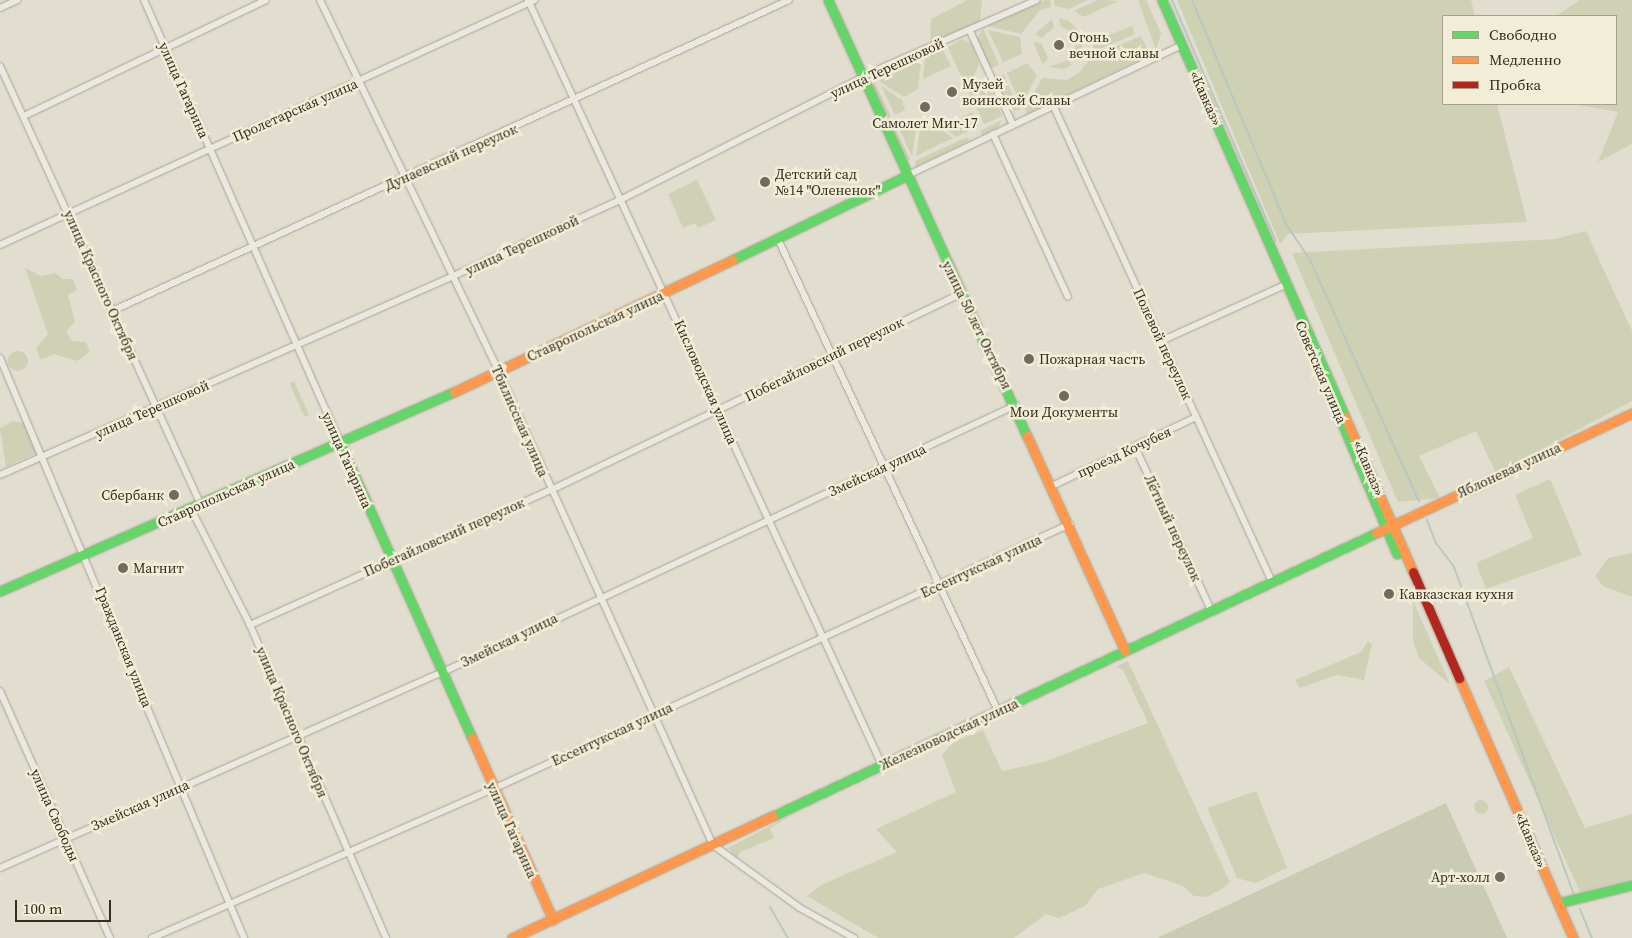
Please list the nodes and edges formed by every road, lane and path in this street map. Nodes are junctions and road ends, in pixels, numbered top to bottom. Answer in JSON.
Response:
{"nodes":[{"id":1,"x":18,"y":0,"type":"edge"},
{"id":2,"x":144,"y":0,"type":"edge"},
{"id":3,"x":266,"y":0,"type":"edge"},
{"id":4,"x":320,"y":0,"type":"edge"},
{"id":5,"x":789,"y":0,"type":"edge"},
{"id":6,"x":828,"y":0,"type":"edge"},
{"id":7,"x":1037,"y":0,"type":"edge"},
{"id":8,"x":1157,"y":0,"type":"edge"},
{"id":9,"x":1162,"y":0,"type":"edge"},
{"id":10,"x":531,"y":1,"type":"edge"},
{"id":11,"x":0,"y":8,"type":"edge"},
{"id":12,"x":970,"y":31,"type":"junction"},
{"id":13,"x":1180,"y":45,"type":"junction"},
{"id":14,"x":165,"y":48,"type":"junction"},
{"id":15,"x":0,"y":66,"type":"edge"},
{"id":16,"x":864,"y":78,"type":"junction"},
{"id":17,"x":358,"y":82,"type":"junction"},
{"id":18,"x":577,"y":99,"type":"junction"},
{"id":19,"x":1053,"y":105,"type":"junction"},
{"id":20,"x":24,"y":116,"type":"junction"},
{"id":21,"x":1013,"y":124,"type":"junction"},
{"id":22,"x":993,"y":134,"type":"junction"},
{"id":23,"x":210,"y":148,"type":"junction"},
{"id":24,"x":906,"y":176,"type":"junction"},
{"id":25,"x":402,"y":179,"type":"junction"},
{"id":26,"x":622,"y":199,"type":"junction"},
{"id":27,"x":69,"y":213,"type":"junction"},
{"id":28,"x":778,"y":239,"type":"junction"},
{"id":29,"x":0,"y":245,"type":"edge"},
{"id":30,"x":252,"y":247,"type":"junction"},
{"id":31,"x":451,"y":277,"type":"junction"},
{"id":32,"x":1284,"y":285,"type":"junction"},
{"id":33,"x":666,"y":293,"type":"junction"},
{"id":34,"x":962,"y":293,"type":"junction"},
{"id":35,"x":1068,"y":297,"type":"dead end"},
{"id":36,"x":112,"y":311,"type":"junction"},
{"id":37,"x":1161,"y":341,"type":"junction"},
{"id":38,"x":295,"y":344,"type":"junction"},
{"id":39,"x":832,"y":354,"type":"junction"},
{"id":40,"x":0,"y":358,"type":"edge"},
{"id":41,"x":498,"y":372,"type":"junction"},
{"id":42,"x":1016,"y":405,"type":"junction"},
{"id":43,"x":157,"y":407,"type":"junction"},
{"id":44,"x":719,"y":410,"type":"junction"},
{"id":45,"x":1632,"y":413,"type":"edge"},
{"id":46,"x":1196,"y":417,"type":"junction"},
{"id":47,"x":340,"y":442,"type":"junction"},
{"id":48,"x":1135,"y":447,"type":"junction"},
{"id":49,"x":44,"y":456,"type":"junction"},
{"id":50,"x":885,"y":467,"type":"junction"},
{"id":51,"x":0,"y":475,"type":"edge"},
{"id":52,"x":1052,"y":486,"type":"junction"},
{"id":53,"x":552,"y":490,"type":"junction"},
{"id":54,"x":201,"y":505,"type":"junction"},
{"id":55,"x":191,"y":509,"type":"junction"},
{"id":56,"x":769,"y":521,"type":"junction"},
{"id":57,"x":1070,"y":524,"type":"junction"},
{"id":58,"x":1389,"y":525,"type":"junction"},
{"id":59,"x":85,"y":554,"type":"junction"},
{"id":60,"x":391,"y":560,"type":"junction"},
{"id":61,"x":1272,"y":582,"type":"junction"},
{"id":62,"x":939,"y":586,"type":"junction"},
{"id":63,"x":0,"y":591,"type":"edge"},
{"id":64,"x":601,"y":596,"type":"junction"},
{"id":65,"x":1211,"y":610,"type":"junction"},
{"id":66,"x":250,"y":625,"type":"junction"},
{"id":67,"x":825,"y":638,"type":"junction"},
{"id":68,"x":1125,"y":650,"type":"junction"},
{"id":69,"x":443,"y":672,"type":"junction"},
{"id":70,"x":0,"y":691,"type":"edge"},
{"id":71,"x":998,"y":711,"type":"junction"},
{"id":72,"x":652,"y":716,"type":"junction"},
{"id":73,"x":298,"y":737,"type":"junction"},
{"id":74,"x":882,"y":766,"type":"junction"},
{"id":75,"x":181,"y":786,"type":"junction"},
{"id":76,"x":494,"y":789,"type":"junction"},
{"id":77,"x":1506,"y":801,"type":"joint"},
{"id":78,"x":65,"y":839,"type":"junction"},
{"id":79,"x":713,"y":845,"type":"junction"},
{"id":80,"x":348,"y":854,"type":"junction"},
{"id":81,"x":0,"y":868,"type":"edge"},
{"id":82,"x":1632,"y":885,"type":"edge"},
{"id":83,"x":229,"y":901,"type":"junction"},
{"id":84,"x":1558,"y":903,"type":"junction"},
{"id":85,"x":553,"y":920,"type":"junction"},
{"id":86,"x":110,"y":938,"type":"edge"},
{"id":87,"x":152,"y":938,"type":"edge"},
{"id":88,"x":244,"y":938,"type":"edge"},
{"id":89,"x":386,"y":938,"type":"edge"},
{"id":90,"x":512,"y":938,"type":"edge"},
{"id":91,"x":854,"y":938,"type":"edge"},
{"id":92,"x":1566,"y":938,"type":"edge"},
{"id":93,"x":1573,"y":938,"type":"edge"}],
"edges":[{"from":1,"to":11,"type":"street"},
{"from":2,"to":14,"type":"street","name":"улица Гагарина"},
{"from":3,"to":14,"type":"street"},
{"from":4,"to":17,"type":"street","name":"Тбилисская улица"},
{"from":5,"to":18,"type":"street","name":"Дунаевский переулок"},
{"from":6,"to":16,"type":"main road","name":"улица 50 лет Октября"},
{"from":7,"to":12,"type":"street","name":"улица Терешковой"},
{"from":8,"to":13,"type":"main road","name":"Советская улица"},
{"from":9,"to":13,"type":"main road","name":"«Кавказ»"},
{"from":10,"to":17,"type":"street","name":"Пролетарская улица"},
{"from":10,"to":18,"type":"street","name":"Кисловодская улица"},
{"from":12,"to":16,"type":"street","name":"улица Терешковой"},
{"from":12,"to":21,"type":"street"},
{"from":13,"to":19,"type":"street","name":"Ставропольская улица"},
{"from":13,"to":32,"type":"main road","name":"Советская улица"},
{"from":13,"to":58,"type":"main road","name":"«Кавказ»"},
{"from":14,"to":20,"type":"street"},
{"from":14,"to":23,"type":"street","name":"улица Гагарина"},
{"from":15,"to":20,"type":"street","name":"улица Красного Октября"},
{"from":16,"to":24,"type":"main road","name":"улица 50 лет Октября"},
{"from":16,"to":26,"type":"street","name":"улица Терешковой"},
{"from":17,"to":23,"type":"street","name":"Пролетарская улица"},
{"from":17,"to":25,"type":"street","name":"Тбилисская улица"},
{"from":18,"to":25,"type":"street","name":"Дунаевский переулок"},
{"from":18,"to":26,"type":"street","name":"Кисловодская улица"},
{"from":19,"to":21,"type":"street","name":"Ставропольская улица"},
{"from":19,"to":37,"type":"street","name":"Полевой переулок"},
{"from":20,"to":27,"type":"street","name":"улица Красного Октября"},
{"from":21,"to":22,"type":"street","name":"Ставропольская улица"},
{"from":22,"to":24,"type":"street","name":"Ставропольская улица"},
{"from":22,"to":35,"type":"street"},
{"from":23,"to":27,"type":"street","name":"Пролетарская улица"},
{"from":23,"to":30,"type":"street","name":"улица Гагарина"},
{"from":24,"to":28,"type":"main road","name":"Ставропольская улица"},
{"from":24,"to":34,"type":"main road","name":"улица 50 лет Октября"},
{"from":25,"to":30,"type":"street","name":"Дунаевский переулок"},
{"from":25,"to":31,"type":"street","name":"Тбилисская улица"},
{"from":26,"to":31,"type":"street","name":"улица Терешковой"},
{"from":26,"to":33,"type":"street","name":"Кисловодская улица"},
{"from":27,"to":29,"type":"street","name":"Пролетарская улица"},
{"from":27,"to":36,"type":"street","name":"улица Красного Октября"},
{"from":28,"to":33,"type":"main road","name":"Ставропольская улица"},
{"from":28,"to":39,"type":"street"},
{"from":30,"to":36,"type":"street","name":"Дунаевский переулок"},
{"from":30,"to":38,"type":"street","name":"улица Гагарина"},
{"from":31,"to":38,"type":"street","name":"улица Терешковой"},
{"from":31,"to":41,"type":"street","name":"Тбилисская улица"},
{"from":32,"to":37,"type":"street"},
{"from":32,"to":58,"type":"main road","name":"Советская улица"},
{"from":33,"to":41,"type":"main road","name":"Ставропольская улица"},
{"from":33,"to":44,"type":"street","name":"Кисловодская улица"},
{"from":34,"to":39,"type":"street","name":"Побегайловский переулок"},
{"from":34,"to":42,"type":"main road","name":"улица 50 лет Октября"},
{"from":36,"to":43,"type":"street","name":"улица Красного Октября"},
{"from":37,"to":46,"type":"street","name":"Полевой переулок"},
{"from":38,"to":43,"type":"street","name":"улица Терешковой"},
{"from":38,"to":47,"type":"street","name":"улица Гагарина"},
{"from":39,"to":44,"type":"street","name":"Побегайловский переулок"},
{"from":39,"to":50,"type":"street"},
{"from":40,"to":49,"type":"street","name":"Гражданская улица"},
{"from":41,"to":47,"type":"main road","name":"Ставропольская улица"},
{"from":41,"to":53,"type":"street","name":"Тбилисская улица"},
{"from":42,"to":50,"type":"street","name":"Змейская улица"},
{"from":42,"to":52,"type":"main road","name":"улица 50 лет Октября"},
{"from":43,"to":49,"type":"street","name":"улица Терешковой"},
{"from":43,"to":54,"type":"street","name":"улица Красного Октября"},
{"from":44,"to":53,"type":"street","name":"Побегайловский переулок"},
{"from":44,"to":56,"type":"street","name":"Кисловодская улица"},
{"from":45,"to":58,"type":"main road","name":"Яблоневая улица"},
{"from":46,"to":48,"type":"street","name":"проезд Кочубея"},
{"from":46,"to":61,"type":"street","name":"Полевой переулок"},
{"from":47,"to":54,"type":"main road","name":"Ставропольская улица"},
{"from":47,"to":60,"type":"main road","name":"улица Гагарина"},
{"from":48,"to":52,"type":"street","name":"проезд Кочубея"},
{"from":48,"to":65,"type":"street","name":"Лётный переулок"},
{"from":49,"to":51,"type":"street","name":"улица Терешковой"},
{"from":49,"to":59,"type":"street","name":"Гражданская улица"},
{"from":50,"to":56,"type":"street","name":"Змейская улица"},
{"from":50,"to":62,"type":"street"},
{"from":52,"to":57,"type":"main road","name":"улица 50 лет Октября"},
{"from":53,"to":60,"type":"street","name":"Побегайловский переулок"},
{"from":53,"to":64,"type":"street","name":"Тбилисская улица"},
{"from":54,"to":55,"type":"main road","name":"Ставропольская улица"},
{"from":55,"to":59,"type":"main road","name":"Ставропольская улица"},
{"from":55,"to":66,"type":"street","name":"улица Красного Октября"},
{"from":56,"to":64,"type":"street","name":"Змейская улица"},
{"from":56,"to":67,"type":"street","name":"Кисловодская улица"},
{"from":57,"to":62,"type":"street","name":"Ессентукская улица"},
{"from":57,"to":68,"type":"main road","name":"улица 50 лет Октября"},
{"from":58,"to":61,"type":"main road","name":"Железноводская улица"},
{"from":58,"to":77,"type":"main road","name":"Советская улица"},
{"from":58,"to":84,"type":"main road","name":"«Кавказ»"},
{"from":59,"to":63,"type":"main road","name":"Ставропольская улица"},
{"from":59,"to":75,"type":"street","name":"Гражданская улица"},
{"from":60,"to":66,"type":"street","name":"Побегайловский переулок"},
{"from":60,"to":69,"type":"main road","name":"улица Гагарина"},
{"from":61,"to":65,"type":"main road","name":"Железноводская улица"},
{"from":62,"to":67,"type":"street","name":"Ессентукская улица"},
{"from":62,"to":71,"type":"street"},
{"from":64,"to":69,"type":"street","name":"Змейская улица"},
{"from":64,"to":72,"type":"street","name":"Тбилисская улица"},
{"from":65,"to":68,"type":"main road","name":"Железноводская улица"},
{"from":66,"to":73,"type":"street","name":"улица Красного Октября"},
{"from":67,"to":72,"type":"street","name":"Ессентукская улица"},
{"from":67,"to":74,"type":"street","name":"Кисловодская улица"},
{"from":68,"to":71,"type":"main road","name":"Железноводская улица"},
{"from":69,"to":73,"type":"street","name":"Змейская улица"},
{"from":69,"to":76,"type":"main road","name":"улица Гагарина"},
{"from":70,"to":78,"type":"street","name":"улица Свободы"},
{"from":71,"to":74,"type":"main road","name":"Железноводская улица"},
{"from":72,"to":76,"type":"street","name":"Ессентукская улица"},
{"from":72,"to":79,"type":"street","name":"Тбилисская улица"},
{"from":73,"to":75,"type":"street","name":"Змейская улица"},
{"from":73,"to":80,"type":"street","name":"улица Красного Октября"},
{"from":74,"to":79,"type":"main road","name":"Железноводская улица"},
{"from":75,"to":78,"type":"street","name":"Змейская улица"},
{"from":75,"to":83,"type":"street","name":"Гражданская улица"},
{"from":76,"to":80,"type":"street","name":"Ессентукская улица"},
{"from":76,"to":85,"type":"main road","name":"улица Гагарина"},
{"from":77,"to":92,"type":"main road","name":"«Кавказ»"},
{"from":78,"to":81,"type":"street","name":"Змейская улица"},
{"from":78,"to":86,"type":"street","name":"улица Свободы"},
{"from":79,"to":85,"type":"main road","name":"Железноводская улица"},
{"from":79,"to":91,"type":"street"},
{"from":80,"to":83,"type":"street","name":"Ессентукская улица"},
{"from":80,"to":89,"type":"street","name":"улица Красного Октября"},
{"from":82,"to":84,"type":"main road"},
{"from":83,"to":87,"type":"street","name":"Ессентукская улица"},
{"from":83,"to":88,"type":"street","name":"Гражданская улица"},
{"from":84,"to":93,"type":"main road","name":"«Кавказ»"},
{"from":85,"to":90,"type":"main road","name":"Железноводская улица"}]}
